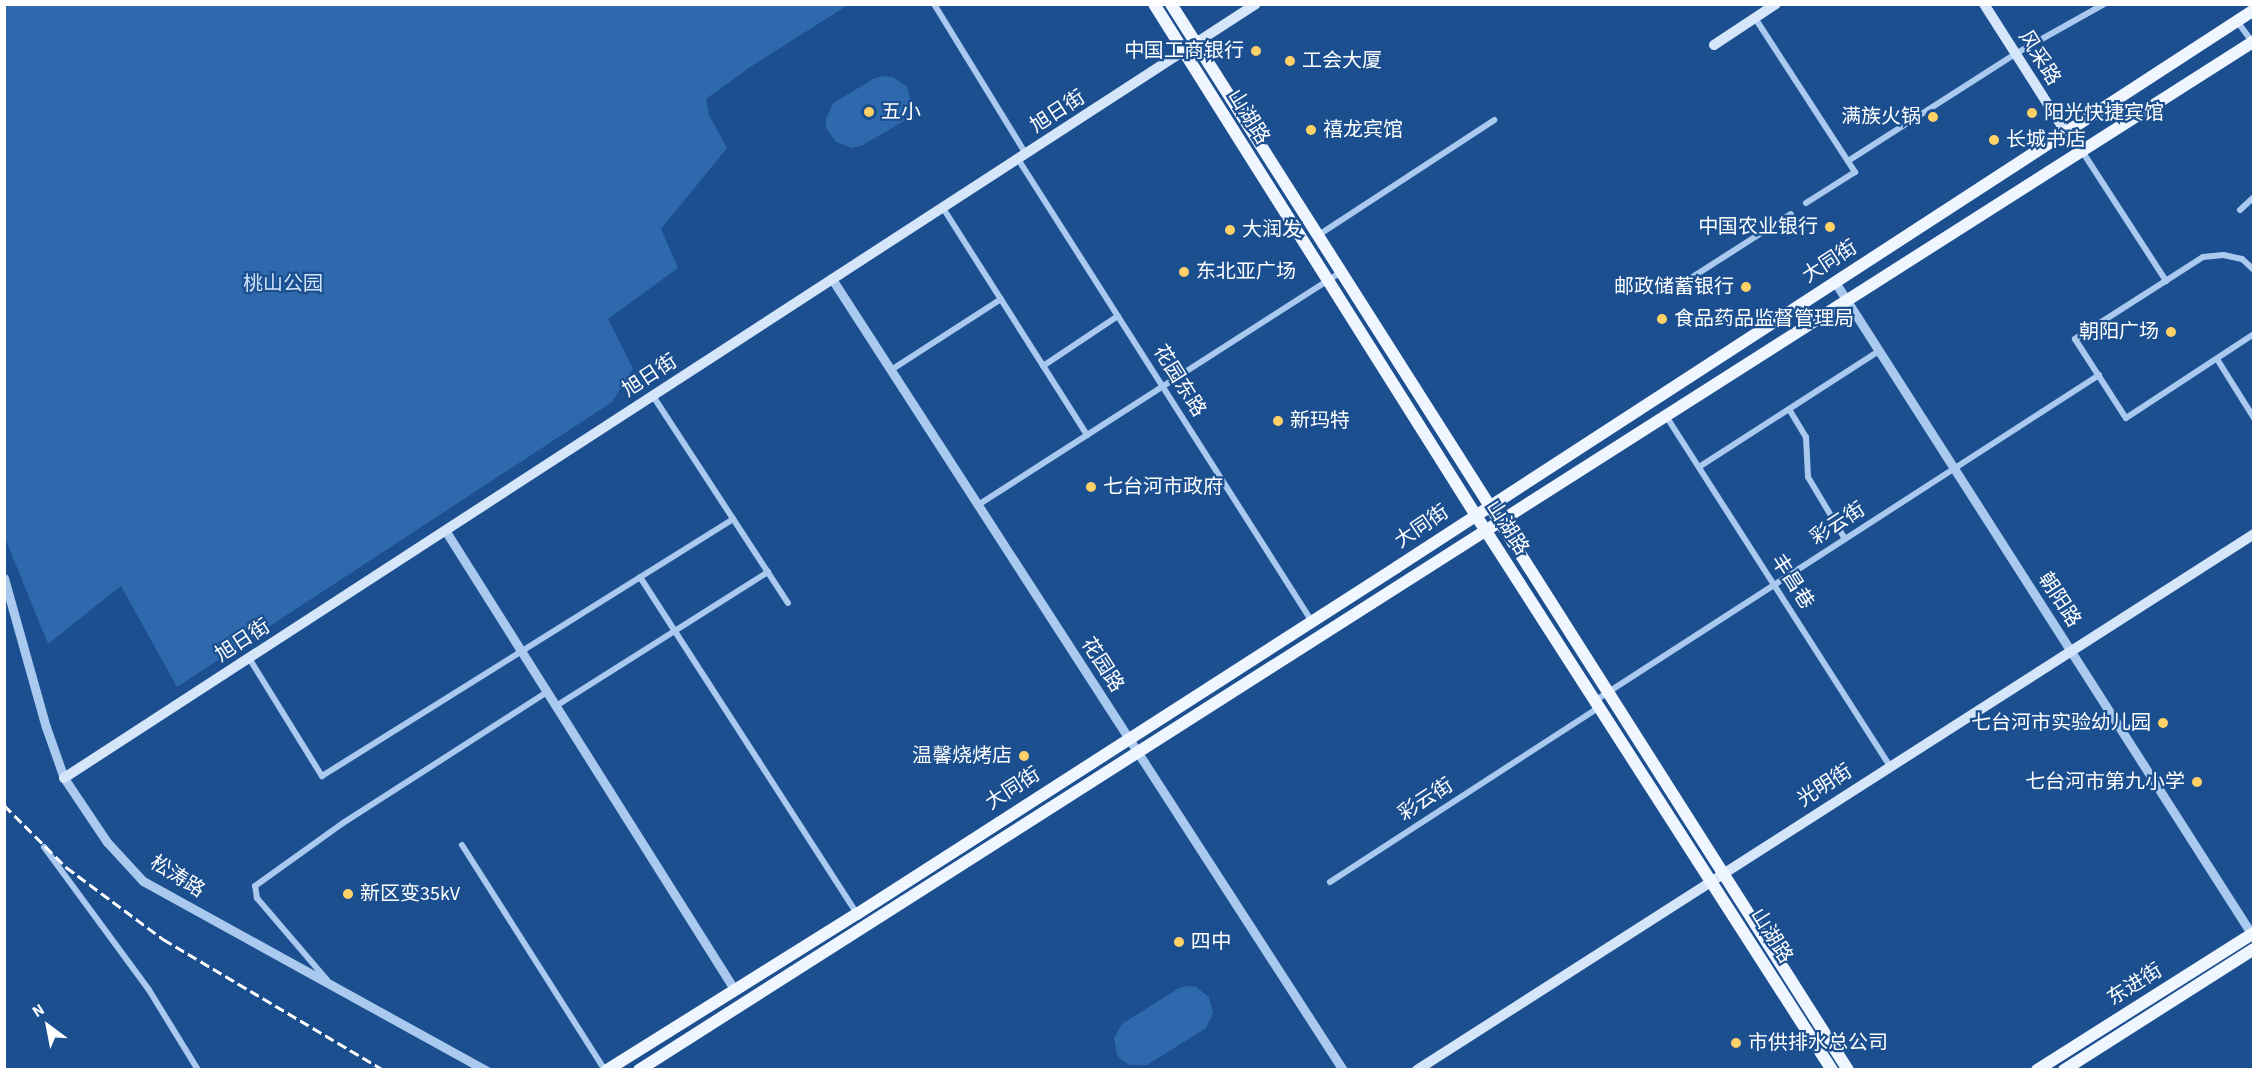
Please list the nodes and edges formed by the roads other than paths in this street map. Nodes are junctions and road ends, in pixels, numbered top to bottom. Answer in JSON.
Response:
{"nodes":[{"id":1,"x":934,"y":4,"type":"edge"},
{"id":2,"x":1154,"y":4,"type":"edge"},
{"id":3,"x":1171,"y":4,"type":"edge"},
{"id":4,"x":1256,"y":4,"type":"edge"},
{"id":5,"x":1776,"y":4,"type":"edge"},
{"id":6,"x":1984,"y":4,"type":"edge"},
{"id":7,"x":2104,"y":4,"type":"edge"},
{"id":8,"x":2248,"y":9,"type":"edge"},
{"id":9,"x":1755,"y":18,"type":"junction"},
{"id":10,"x":2237,"y":20,"type":"junction"},
{"id":11,"x":2253,"y":42,"type":"edge"},
{"id":12,"x":1196,"y":44,"type":"junction"},
{"id":13,"x":1714,"y":45,"type":"dead end"},
{"id":14,"x":1184,"y":52,"type":"junction"},
{"id":15,"x":2015,"y":54,"type":"junction"},
{"id":16,"x":1494,"y":120,"type":"dead end"},
{"id":17,"x":2065,"y":131,"type":"junction"},
{"id":18,"x":2082,"y":151,"type":"junction"},
{"id":19,"x":1022,"y":156,"type":"junction"},
{"id":20,"x":1848,"y":161,"type":"junction"},
{"id":21,"x":2253,"y":197,"type":"edge"},
{"id":22,"x":1806,"y":203,"type":"dead end"},
{"id":23,"x":943,"y":208,"type":"junction"},
{"id":24,"x":2240,"y":210,"type":"dead end"},
{"id":25,"x":1791,"y":214,"type":"dead end"},
{"id":26,"x":1317,"y":236,"type":"junction"},
{"id":27,"x":2253,"y":270,"type":"edge"},
{"id":28,"x":1341,"y":272,"type":"junction"},
{"id":29,"x":1694,"y":276,"type":"dead end"},
{"id":30,"x":832,"y":279,"type":"junction"},
{"id":31,"x":1327,"y":281,"type":"junction"},
{"id":32,"x":2166,"y":281,"type":"junction"},
{"id":33,"x":1835,"y":282,"type":"junction"},
{"id":34,"x":1001,"y":299,"type":"junction"},
{"id":35,"x":1847,"y":301,"type":"junction"},
{"id":36,"x":1118,"y":316,"type":"junction"},
{"id":37,"x":2253,"y":334,"type":"edge"},
{"id":38,"x":1879,"y":351,"type":"junction"},
{"id":39,"x":2217,"y":359,"type":"junction"},
{"id":40,"x":1043,"y":366,"type":"junction"},
{"id":41,"x":891,"y":370,"type":"junction"},
{"id":42,"x":2099,"y":375,"type":"junction"},
{"id":43,"x":1163,"y":387,"type":"junction"},
{"id":44,"x":653,"y":396,"type":"junction"},
{"id":45,"x":1789,"y":409,"type":"junction"},
{"id":46,"x":1665,"y":415,"type":"junction"},
{"id":47,"x":2253,"y":418,"type":"edge"},
{"id":48,"x":1087,"y":435,"type":"junction"},
{"id":49,"x":1699,"y":467,"type":"junction"},
{"id":50,"x":1954,"y":469,"type":"junction"},
{"id":51,"x":978,"y":505,"type":"junction"},
{"id":52,"x":1488,"y":506,"type":"junction"},
{"id":53,"x":1475,"y":514,"type":"junction"},
{"id":54,"x":733,"y":519,"type":"junction"},
{"id":55,"x":1498,"y":522,"type":"junction"},
{"id":56,"x":446,"y":530,"type":"junction"},
{"id":57,"x":1486,"y":531,"type":"junction"},
{"id":58,"x":2253,"y":534,"type":"edge"},
{"id":59,"x":1845,"y":539,"type":"junction"},
{"id":60,"x":768,"y":572,"type":"junction"},
{"id":61,"x":640,"y":577,"type":"junction"},
{"id":62,"x":4,"y":578,"type":"edge"},
{"id":63,"x":1774,"y":585,"type":"junction"},
{"id":64,"x":788,"y":603,"type":"dead end"},
{"id":65,"x":1311,"y":620,"type":"junction"},
{"id":66,"x":675,"y":631,"type":"junction"},
{"id":67,"x":521,"y":651,"type":"junction"},
{"id":68,"x":2070,"y":651,"type":"junction"},
{"id":69,"x":249,"y":658,"type":"junction"},
{"id":70,"x":547,"y":692,"type":"junction"},
{"id":71,"x":1608,"y":692,"type":"junction"},
{"id":72,"x":1598,"y":703,"type":"junction"},
{"id":73,"x":556,"y":706,"type":"junction"},
{"id":74,"x":1127,"y":738,"type":"junction"},
{"id":75,"x":1138,"y":753,"type":"junction"},
{"id":76,"x":1890,"y":766,"type":"junction"},
{"id":77,"x":64,"y":778,"type":"junction"},
{"id":78,"x":462,"y":845,"type":"dead end"},
{"id":79,"x":44,"y":847,"type":"dead end"},
{"id":80,"x":1723,"y":872,"type":"junction"},
{"id":81,"x":1712,"y":880,"type":"junction"},
{"id":82,"x":1330,"y":882,"type":"dead end"},
{"id":83,"x":857,"y":914,"type":"junction"},
{"id":84,"x":2253,"y":935,"type":"edge"},
{"id":85,"x":2253,"y":949,"type":"edge"},
{"id":86,"x":332,"y":986,"type":"junction"},
{"id":87,"x":734,"y":989,"type":"junction"},
{"id":88,"x":198,"y":1070,"type":"edge"},
{"id":89,"x":486,"y":1070,"type":"edge"},
{"id":90,"x":606,"y":1070,"type":"edge"},
{"id":91,"x":639,"y":1070,"type":"edge"},
{"id":92,"x":1342,"y":1070,"type":"edge"},
{"id":93,"x":1417,"y":1070,"type":"edge"},
{"id":94,"x":1832,"y":1070,"type":"edge"},
{"id":95,"x":1848,"y":1070,"type":"edge"},
{"id":96,"x":2037,"y":1070,"type":"edge"},
{"id":97,"x":2064,"y":1070,"type":"edge"}],
"edges":[{"from":1,"to":19,"type":"street","name":"花园东路"},
{"from":2,"to":14,"type":"main road","name":"山湖路"},
{"from":3,"to":12,"type":"main road","name":"山湖路"},
{"from":4,"to":12,"type":"main road","name":"旭日街"},
{"from":5,"to":9,"type":"main road"},
{"from":6,"to":15,"type":"main road","name":"风采路"},
{"from":7,"to":15,"type":"street"},
{"from":8,"to":10,"type":"main road","name":"大同街"},
{"from":9,"to":13,"type":"main road"},
{"from":9,"to":20,"type":"street"},
{"from":10,"to":11,"type":"street"},
{"from":10,"to":17,"type":"main road","name":"大同街"},
{"from":11,"to":18,"type":"main road","name":"大同街"},
{"from":12,"to":14,"type":"main road","name":"旭日街"},
{"from":12,"to":26,"type":"main road","name":"山湖路"},
{"from":14,"to":19,"type":"main road","name":"旭日街"},
{"from":14,"to":31,"type":"main road","name":"山湖路"},
{"from":15,"to":17,"type":"main road","name":"风采路"},
{"from":15,"to":20,"type":"street"},
{"from":16,"to":26,"type":"street"},
{"from":17,"to":33,"type":"main road","name":"大同街"},
{"from":18,"to":32,"type":"street"},
{"from":18,"to":35,"type":"main road","name":"大同街"},
{"from":19,"to":23,"type":"main road","name":"旭日街"},
{"from":19,"to":36,"type":"street","name":"花园东路"},
{"from":20,"to":22,"type":"street"},
{"from":21,"to":24,"type":"street"},
{"from":23,"to":30,"type":"main road","name":"旭日街"},
{"from":23,"to":34,"type":"street"},
{"from":25,"to":29,"type":"street"},
{"from":26,"to":28,"type":"main road","name":"山湖路"},
{"from":27,"to":32,"type":"street"},
{"from":28,"to":31,"type":"street"},
{"from":28,"to":52,"type":"main road","name":"山湖路"},
{"from":30,"to":41,"type":"street","name":"花园路"},
{"from":30,"to":44,"type":"main road","name":"旭日街"},
{"from":31,"to":43,"type":"street"},
{"from":31,"to":53,"type":"main road","name":"山湖路"},
{"from":32,"to":42,"type":"street"},
{"from":33,"to":35,"type":"street","name":"朝阳路"},
{"from":33,"to":52,"type":"main road","name":"大同街"},
{"from":34,"to":40,"type":"street"},
{"from":34,"to":41,"type":"street"},
{"from":35,"to":38,"type":"street","name":"朝阳路"},
{"from":35,"to":46,"type":"main road","name":"大同街"},
{"from":36,"to":40,"type":"street"},
{"from":36,"to":43,"type":"street","name":"花园东路"},
{"from":37,"to":39,"type":"street"},
{"from":38,"to":45,"type":"street"},
{"from":38,"to":50,"type":"street","name":"朝阳路"},
{"from":39,"to":42,"type":"street"},
{"from":39,"to":47,"type":"street"},
{"from":40,"to":48,"type":"street"},
{"from":41,"to":51,"type":"street","name":"花园路"},
{"from":42,"to":50,"type":"street","name":"彩云街"},
{"from":43,"to":48,"type":"street"},
{"from":43,"to":65,"type":"street","name":"花园东路"},
{"from":44,"to":54,"type":"street"},
{"from":44,"to":56,"type":"main road","name":"旭日街"},
{"from":45,"to":49,"type":"street"},
{"from":45,"to":59,"type":"street"},
{"from":46,"to":49,"type":"street","name":"丰昌巷"},
{"from":46,"to":55,"type":"main road","name":"大同街"},
{"from":48,"to":51,"type":"street"},
{"from":49,"to":63,"type":"street","name":"丰昌巷"},
{"from":50,"to":59,"type":"street","name":"彩云街"},
{"from":50,"to":68,"type":"street","name":"朝阳路"},
{"from":51,"to":74,"type":"street","name":"花园路"},
{"from":52,"to":53,"type":"main road","name":"大同街"},
{"from":52,"to":55,"type":"main road","name":"山湖路"},
{"from":53,"to":57,"type":"main road","name":"山湖路"},
{"from":53,"to":65,"type":"main road","name":"大同街"},
{"from":54,"to":60,"type":"street"},
{"from":54,"to":61,"type":"street"},
{"from":55,"to":57,"type":"main road","name":"大同街"},
{"from":55,"to":71,"type":"main road","name":"山湖路"},
{"from":56,"to":67,"type":"street"},
{"from":56,"to":69,"type":"main road","name":"旭日街"},
{"from":57,"to":72,"type":"main road","name":"山湖路"},
{"from":57,"to":75,"type":"main road","name":"大同街"},
{"from":58,"to":68,"type":"main road","name":"光明街"},
{"from":59,"to":63,"type":"street","name":"彩云街"},
{"from":60,"to":64,"type":"street"},
{"from":60,"to":66,"type":"street"},
{"from":61,"to":66,"type":"street"},
{"from":61,"to":67,"type":"street"},
{"from":62,"to":77,"type":"street","name":"松涛路"},
{"from":63,"to":71,"type":"street","name":"彩云街"},
{"from":63,"to":76,"type":"street","name":"丰昌巷"},
{"from":65,"to":74,"type":"main road","name":"大同街"},
{"from":66,"to":73,"type":"street"},
{"from":66,"to":83,"type":"street"},
{"from":67,"to":69,"type":"street"},
{"from":67,"to":70,"type":"street"},
{"from":68,"to":76,"type":"main road","name":"光明街"},
{"from":68,"to":84,"type":"street","name":"朝阳路"},
{"from":69,"to":77,"type":"main road","name":"旭日街"},
{"from":70,"to":73,"type":"street"},
{"from":70,"to":86,"type":"street"},
{"from":71,"to":72,"type":"street","name":"彩云街"},
{"from":71,"to":80,"type":"main road","name":"山湖路"},
{"from":72,"to":81,"type":"main road","name":"山湖路"},
{"from":72,"to":82,"type":"street","name":"彩云街"},
{"from":73,"to":87,"type":"street"},
{"from":74,"to":75,"type":"street","name":"花园路"},
{"from":74,"to":83,"type":"main road","name":"大同街"},
{"from":75,"to":91,"type":"main road","name":"大同街"},
{"from":75,"to":92,"type":"street","name":"花园路"},
{"from":76,"to":80,"type":"main road","name":"光明街"},
{"from":77,"to":86,"type":"street","name":"松涛路"},
{"from":78,"to":90,"type":"street"},
{"from":79,"to":88,"type":"street"},
{"from":80,"to":81,"type":"main road","name":"光明街"},
{"from":80,"to":95,"type":"main road","name":"山湖路"},
{"from":81,"to":93,"type":"main road","name":"光明街"},
{"from":81,"to":94,"type":"main road","name":"山湖路"},
{"from":83,"to":87,"type":"main road","name":"大同街"},
{"from":84,"to":96,"type":"main road","name":"东进街"},
{"from":85,"to":97,"type":"main road","name":"东进街"},
{"from":86,"to":89,"type":"street","name":"松涛路"},
{"from":87,"to":90,"type":"main road","name":"大同街"}]}
